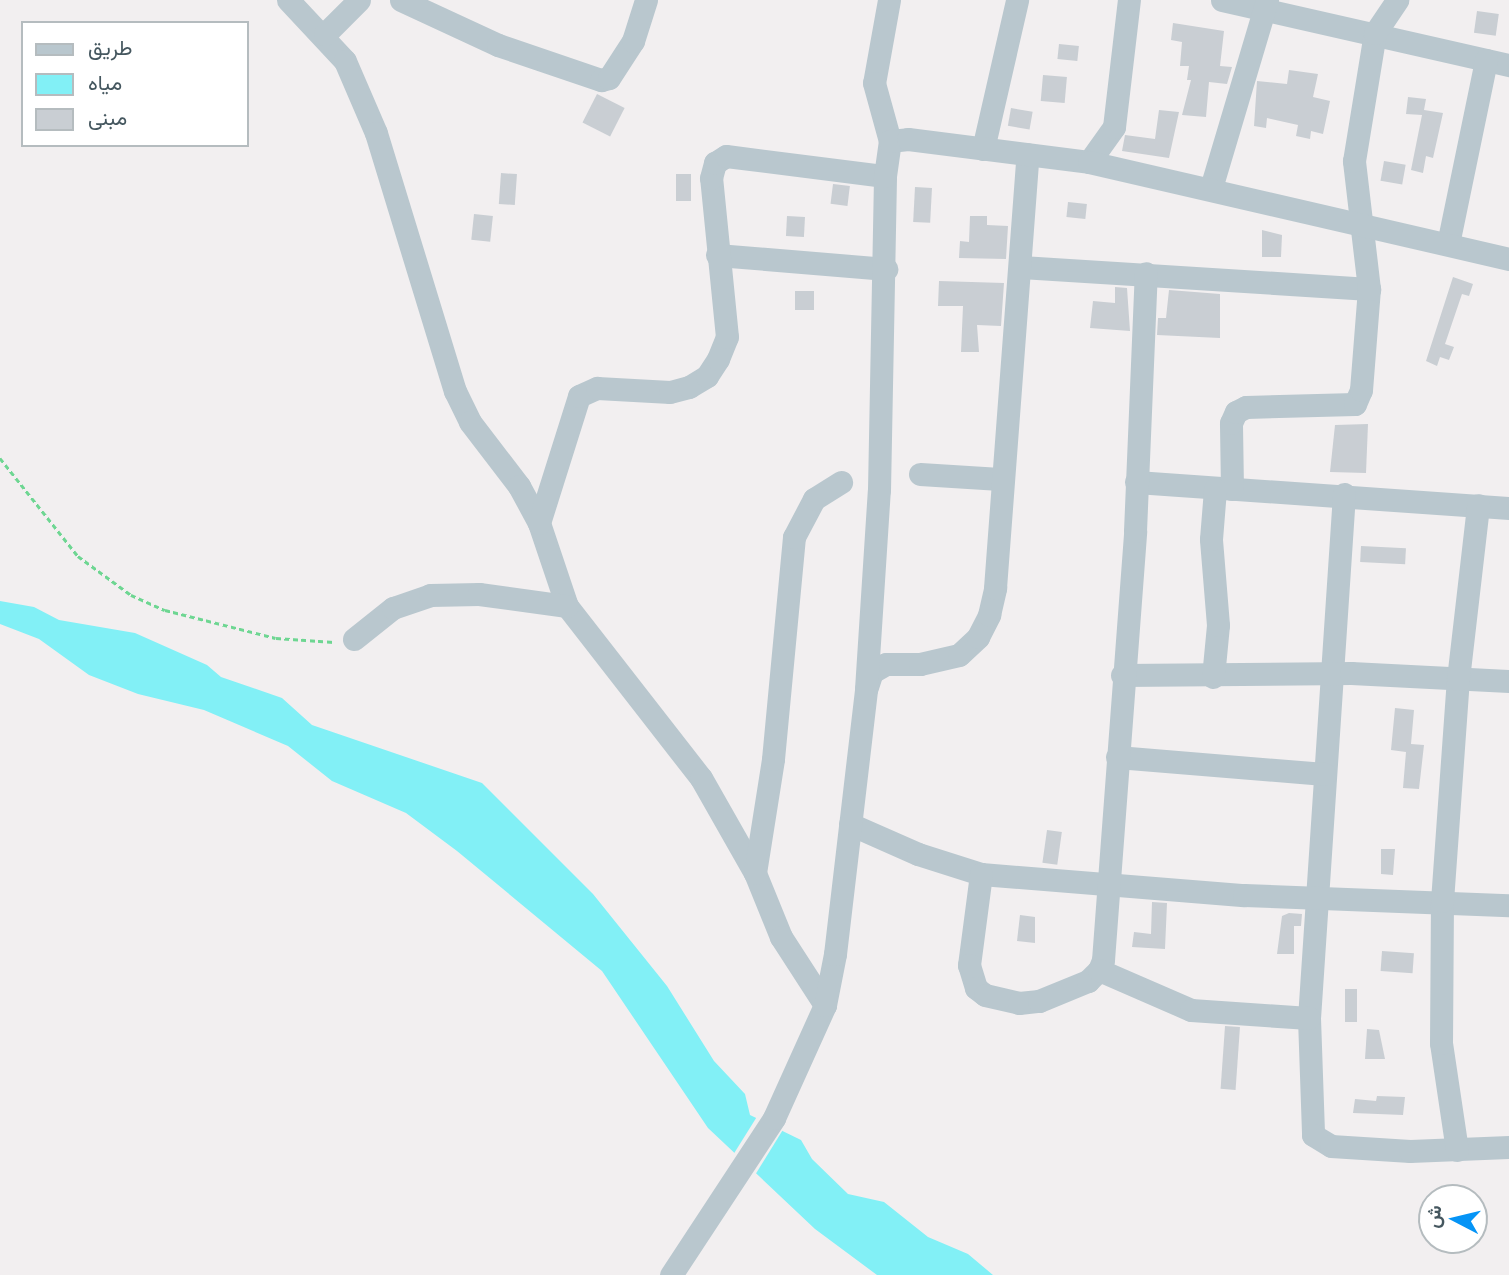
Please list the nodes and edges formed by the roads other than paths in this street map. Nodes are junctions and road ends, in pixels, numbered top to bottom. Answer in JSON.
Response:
{"nodes":[{"id":1,"x":288,"y":0,"type":"edge"},
{"id":2,"x":359,"y":0,"type":"edge"},
{"id":3,"x":401,"y":0,"type":"edge"},
{"id":4,"x":646,"y":0,"type":"edge"},
{"id":5,"x":889,"y":0,"type":"edge"},
{"id":6,"x":1017,"y":0,"type":"edge"},
{"id":7,"x":1129,"y":0,"type":"edge"},
{"id":8,"x":1223,"y":0,"type":"edge"},
{"id":9,"x":1397,"y":0,"type":"edge"},
{"id":10,"x":1267,"y":4,"type":"edge"},
{"id":11,"x":1375,"y":33,"type":"junction"},
{"id":12,"x":325,"y":34,"type":"junction"},
{"id":13,"x":1486,"y":60,"type":"junction"},
{"id":14,"x":1509,"y":65,"type":"edge"},
{"id":15,"x":890,"y":141,"type":"junction"},
{"id":16,"x":983,"y":149,"type":"junction"},
{"id":17,"x":1028,"y":154,"type":"junction"},
{"id":18,"x":1089,"y":162,"type":"junction"},
{"id":19,"x":885,"y":176,"type":"junction"},
{"id":20,"x":1211,"y":188,"type":"junction"},
{"id":21,"x":1365,"y":226,"type":"junction"},
{"id":22,"x":1448,"y":244,"type":"junction"},
{"id":23,"x":717,"y":255,"type":"junction"},
{"id":24,"x":1509,"y":259,"type":"edge"},
{"id":25,"x":1021,"y":267,"type":"junction"},
{"id":26,"x":886,"y":270,"type":"junction"},
{"id":27,"x":1146,"y":273,"type":"junction"},
{"id":28,"x":1369,"y":289,"type":"junction"},
{"id":29,"x":920,"y":474,"type":"dead end"},
{"id":30,"x":1000,"y":479,"type":"junction"},
{"id":31,"x":841,"y":482,"type":"dead end"},
{"id":32,"x":1136,"y":482,"type":"junction"},
{"id":33,"x":1224,"y":489,"type":"junction"},
{"id":34,"x":1344,"y":494,"type":"junction"},
{"id":35,"x":1478,"y":505,"type":"junction"},
{"id":36,"x":1509,"y":508,"type":"edge"},
{"id":37,"x":539,"y":523,"type":"junction"},
{"id":38,"x":567,"y":606,"type":"junction"},
{"id":39,"x":355,"y":639,"type":"road end"},
{"id":40,"x":1329,"y":674,"type":"junction"},
{"id":41,"x":1122,"y":675,"type":"junction"},
{"id":42,"x":1213,"y":677,"type":"junction"},
{"id":43,"x":1458,"y":679,"type":"junction"},
{"id":44,"x":1509,"y":681,"type":"edge"},
{"id":45,"x":866,"y":689,"type":"junction"},
{"id":46,"x":1117,"y":757,"type":"junction"},
{"id":47,"x":1324,"y":774,"type":"junction"},
{"id":48,"x":850,"y":824,"type":"junction"},
{"id":49,"x":755,"y":873,"type":"junction"},
{"id":50,"x":981,"y":874,"type":"junction"},
{"id":51,"x":1109,"y":884,"type":"junction"},
{"id":52,"x":1317,"y":895,"type":"junction"},
{"id":53,"x":1442,"y":901,"type":"junction"},
{"id":54,"x":1509,"y":905,"type":"edge"},
{"id":55,"x":1099,"y":970,"type":"junction"},
{"id":56,"x":825,"y":1005,"type":"junction"},
{"id":57,"x":1309,"y":1018,"type":"junction"},
{"id":58,"x":1509,"y":1147,"type":"edge"},
{"id":59,"x":1457,"y":1150,"type":"junction"},
{"id":60,"x":671,"y":1275,"type":"edge"}],
"edges":[{"from":1,"to":12,"type":"street"},
{"from":2,"to":12,"type":"street"},
{"from":3,"to":4,"type":"street"},
{"from":5,"to":15,"type":"street"},
{"from":6,"to":16,"type":"street"},
{"from":7,"to":18,"type":"street"},
{"from":8,"to":10,"type":"street"},
{"from":9,"to":11,"type":"street"},
{"from":10,"to":11,"type":"street"},
{"from":10,"to":20,"type":"street"},
{"from":11,"to":13,"type":"street"},
{"from":11,"to":21,"type":"street"},
{"from":12,"to":37,"type":"street"},
{"from":13,"to":14,"type":"street"},
{"from":13,"to":22,"type":"street"},
{"from":15,"to":16,"type":"street"},
{"from":15,"to":19,"type":"street"},
{"from":16,"to":17,"type":"street"},
{"from":17,"to":18,"type":"street"},
{"from":17,"to":25,"type":"street"},
{"from":18,"to":20,"type":"street"},
{"from":19,"to":23,"type":"street"},
{"from":19,"to":26,"type":"street"},
{"from":20,"to":21,"type":"street"},
{"from":21,"to":22,"type":"street"},
{"from":21,"to":28,"type":"street"},
{"from":22,"to":24,"type":"street"},
{"from":23,"to":26,"type":"street"},
{"from":23,"to":37,"type":"street"},
{"from":25,"to":27,"type":"street"},
{"from":25,"to":30,"type":"street"},
{"from":26,"to":45,"type":"street"},
{"from":27,"to":28,"type":"street"},
{"from":27,"to":32,"type":"street"},
{"from":28,"to":33,"type":"street"},
{"from":29,"to":30,"type":"street"},
{"from":30,"to":45,"type":"street"},
{"from":31,"to":49,"type":"street"},
{"from":32,"to":33,"type":"street"},
{"from":32,"to":41,"type":"street"},
{"from":33,"to":34,"type":"street"},
{"from":33,"to":42,"type":"street"},
{"from":34,"to":35,"type":"street"},
{"from":34,"to":40,"type":"street"},
{"from":35,"to":36,"type":"street"},
{"from":35,"to":43,"type":"street"},
{"from":37,"to":38,"type":"street"},
{"from":38,"to":39,"type":"street"},
{"from":38,"to":49,"type":"street"},
{"from":40,"to":42,"type":"street"},
{"from":40,"to":43,"type":"street"},
{"from":40,"to":47,"type":"street"},
{"from":41,"to":42,"type":"street"},
{"from":41,"to":46,"type":"street"},
{"from":43,"to":44,"type":"street"},
{"from":43,"to":53,"type":"street"},
{"from":45,"to":48,"type":"street"},
{"from":46,"to":47,"type":"street"},
{"from":46,"to":51,"type":"street"},
{"from":47,"to":52,"type":"street"},
{"from":48,"to":50,"type":"street"},
{"from":48,"to":56,"type":"street"},
{"from":49,"to":56,"type":"street"},
{"from":50,"to":51,"type":"street"},
{"from":50,"to":55,"type":"street"},
{"from":51,"to":52,"type":"street"},
{"from":51,"to":55,"type":"street"},
{"from":52,"to":53,"type":"street"},
{"from":52,"to":57,"type":"street"},
{"from":53,"to":54,"type":"street"},
{"from":53,"to":59,"type":"street"},
{"from":55,"to":57,"type":"street"},
{"from":56,"to":60,"type":"street"},
{"from":57,"to":59,"type":"street"},
{"from":58,"to":59,"type":"street"}]}
